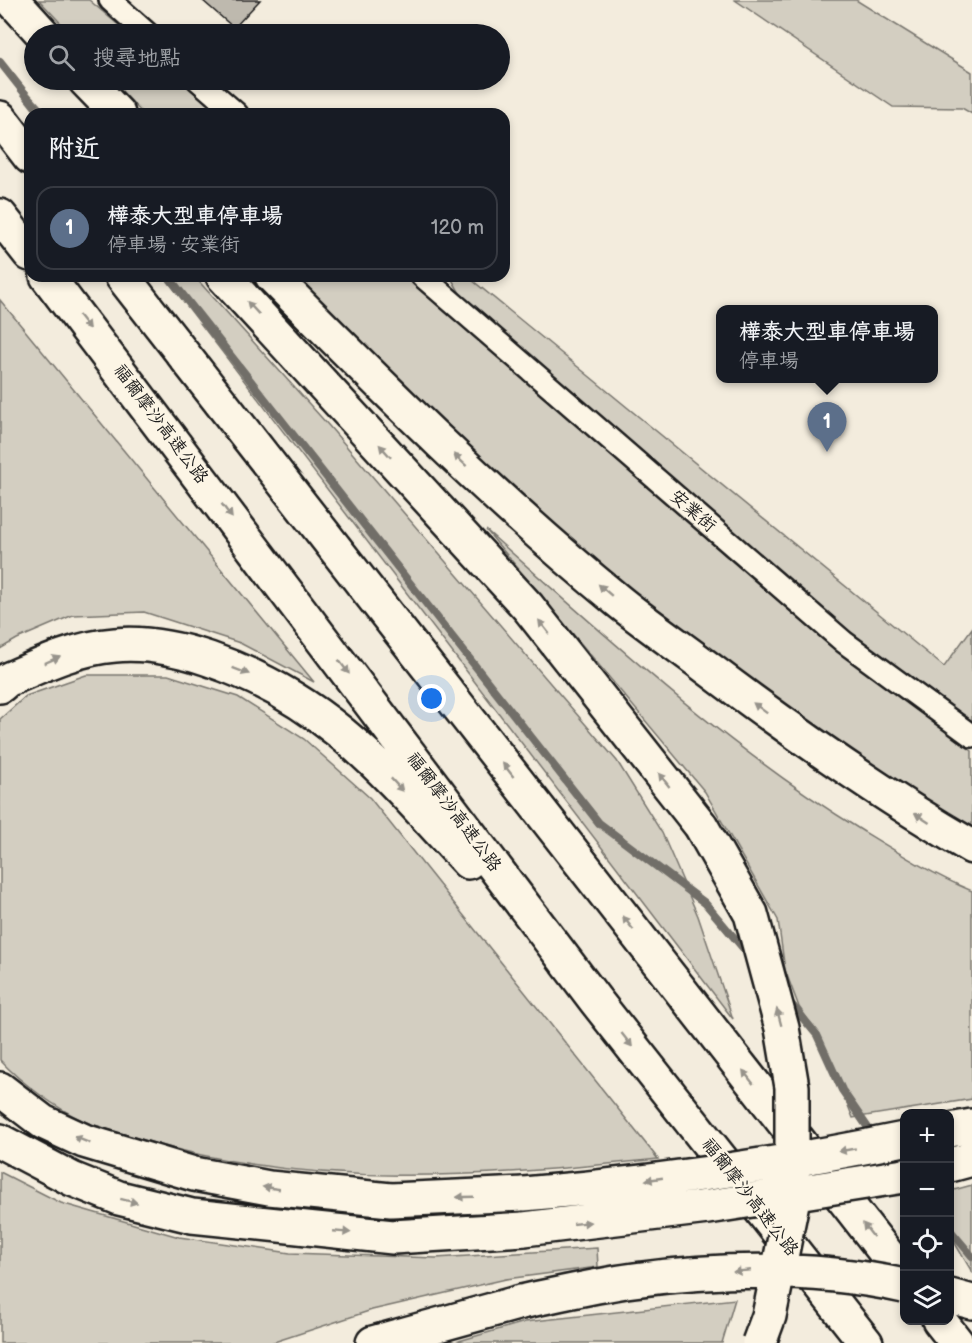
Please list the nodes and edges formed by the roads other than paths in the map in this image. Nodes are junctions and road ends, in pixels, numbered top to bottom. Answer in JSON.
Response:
{"nodes":[{"id":1,"x":110,"y":0,"type":"edge"},
{"id":2,"x":137,"y":24,"type":"edge"},
{"id":3,"x":79,"y":90,"type":"edge"},
{"id":4,"x":95,"y":90,"type":"edge"},
{"id":5,"x":209,"y":90,"type":"edge"},
{"id":6,"x":93,"y":108,"type":"edge"},
{"id":7,"x":112,"y":108,"type":"edge"},
{"id":8,"x":230,"y":108,"type":"edge"},
{"id":9,"x":0,"y":118,"type":"edge"},
{"id":10,"x":24,"y":149,"type":"edge"},
{"id":11,"x":0,"y":216,"type":"edge"},
{"id":12,"x":24,"y":246,"type":"edge"},
{"id":13,"x":52,"y":282,"type":"edge"},
{"id":14,"x":127,"y":282,"type":"edge"},
{"id":15,"x":229,"y":282,"type":"edge"},
{"id":16,"x":278,"y":282,"type":"edge"},
{"id":17,"x":429,"y":282,"type":"edge"},
{"id":18,"x":0,"y":686,"type":"edge"},
{"id":19,"x":972,"y":736,"type":"edge"},
{"id":20,"x":972,"y":847,"type":"edge"},
{"id":21,"x":596,"y":1001,"type":"junction"},
{"id":22,"x":0,"y":1089,"type":"edge"},
{"id":23,"x":972,"y":1126,"type":"edge"},
{"id":24,"x":954,"y":1129,"type":"edge"},
{"id":25,"x":900,"y":1140,"type":"edge"},
{"id":26,"x":0,"y":1141,"type":"edge"},
{"id":27,"x":972,"y":1159,"type":"edge"},
{"id":28,"x":954,"y":1164,"type":"edge"},
{"id":29,"x":900,"y":1177,"type":"edge"},
{"id":30,"x":900,"y":1271,"type":"edge"},
{"id":31,"x":900,"y":1285,"type":"edge"},
{"id":32,"x":954,"y":1297,"type":"edge"},
{"id":33,"x":972,"y":1302,"type":"edge"},
{"id":34,"x":943,"y":1325,"type":"edge"},
{"id":35,"x":373,"y":1343,"type":"edge"},
{"id":36,"x":759,"y":1343,"type":"edge"},
{"id":37,"x":866,"y":1343,"type":"edge"},
{"id":38,"x":957,"y":1343,"type":"edge"}],
"edges":[{"from":1,"to":2,"type":"street"},
{"from":3,"to":6,"type":"highway"},
{"from":4,"to":7,"type":"highway"},
{"from":5,"to":8,"type":"street"},
{"from":9,"to":10,"type":"highway"},
{"from":11,"to":12,"type":"highway"},
{"from":13,"to":21,"type":"highway","name":"福爾摩沙高速公路","one_way":true},
{"from":30,"to":14,"type":"highway","one_way":true},
{"from":36,"to":15,"type":"highway","one_way":true,"bridge":true},
{"from":20,"to":16,"type":"highway","one_way":true},
{"from":17,"to":19,"type":"street","name":"安業街"},
{"from":18,"to":21,"type":"highway","one_way":true},
{"from":21,"to":37,"type":"highway","name":"福爾摩沙高速公路","one_way":true},
{"from":25,"to":22,"type":"highway","one_way":true,"bridge":true},
{"from":23,"to":24,"type":"highway"},
{"from":26,"to":29,"type":"highway","one_way":true,"bridge":true},
{"from":27,"to":28,"type":"highway"},
{"from":31,"to":35,"type":"highway","one_way":true,"bridge":true},
{"from":32,"to":33,"type":"highway"},
{"from":34,"to":38,"type":"highway"}]}
